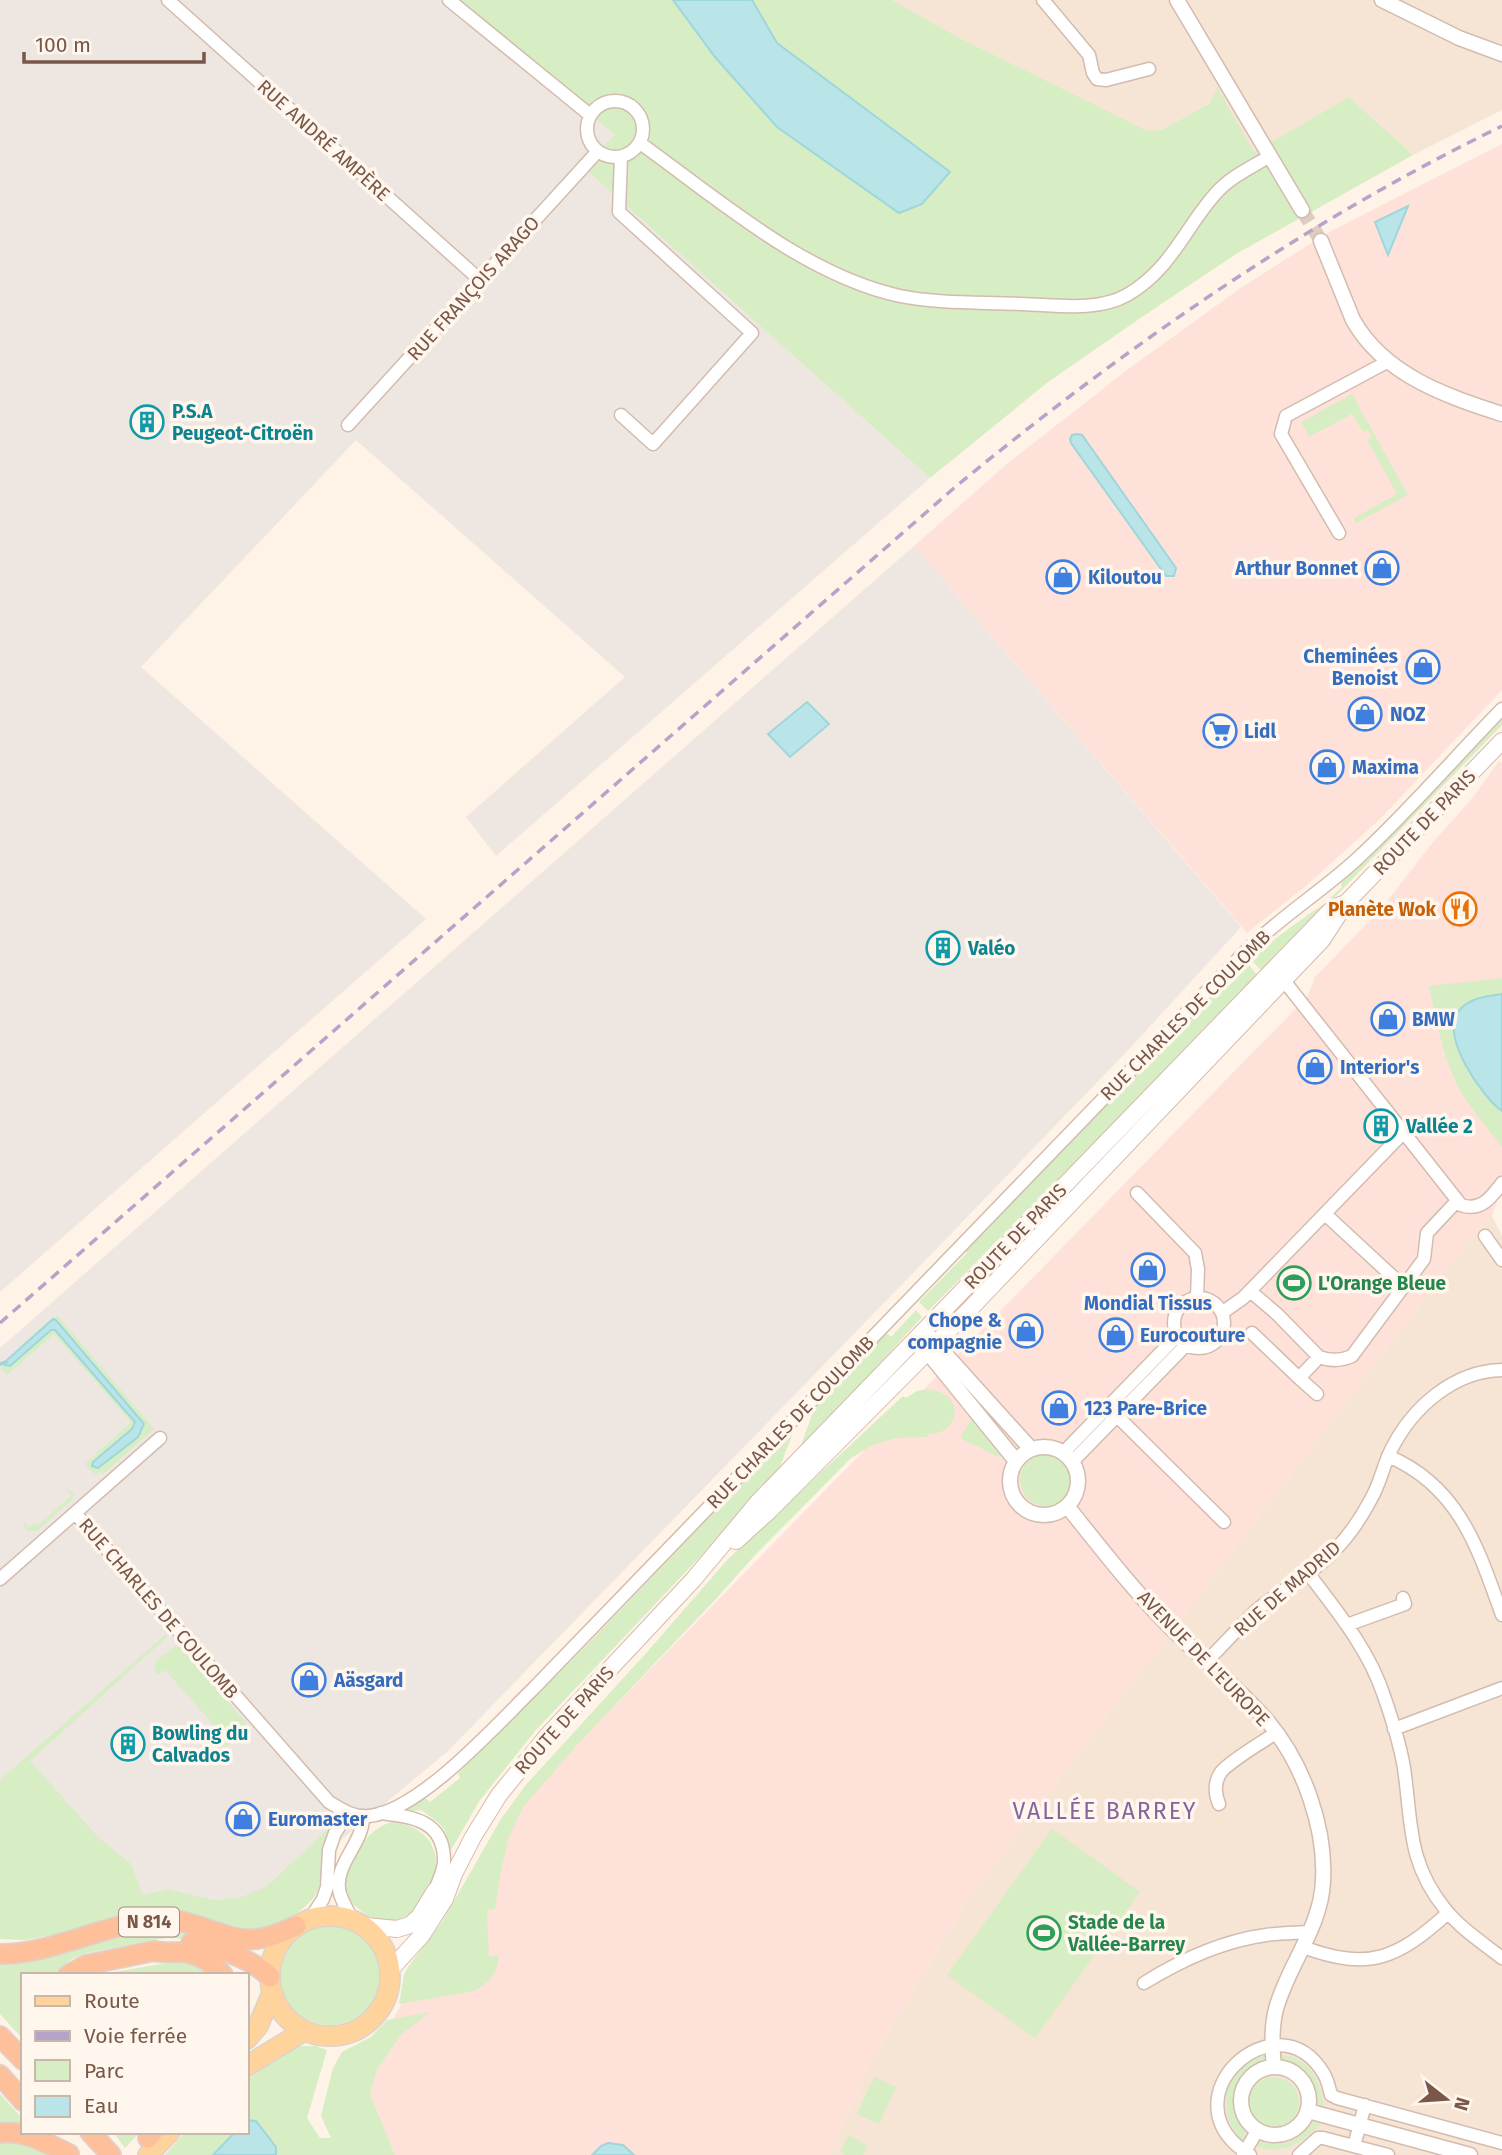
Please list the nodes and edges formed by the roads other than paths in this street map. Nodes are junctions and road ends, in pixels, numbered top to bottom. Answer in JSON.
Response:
{"nodes":[{"id":1,"x":168,"y":0,"type":"edge"},
{"id":2,"x":449,"y":0,"type":"edge"},
{"id":3,"x":1043,"y":0,"type":"edge"},
{"id":4,"x":1382,"y":0,"type":"edge"},
{"id":5,"x":1181,"y":1,"type":"edge"},
{"id":6,"x":1502,"y":54,"type":"edge"},
{"id":7,"x":1149,"y":69,"type":"dead end"},
{"id":8,"x":590,"y":115,"type":"junction"},
{"id":9,"x":640,"y":143,"type":"junction"},
{"id":10,"x":598,"y":151,"type":"junction"},
{"id":11,"x":1270,"y":156,"type":"junction"},
{"id":12,"x":621,"y":157,"type":"junction"},
{"id":13,"x":1302,"y":210,"type":"tunnel mouth"},
{"id":14,"x":1321,"y":241,"type":"tunnel mouth"},
{"id":15,"x":480,"y":280,"type":"junction"},
{"id":16,"x":1387,"y":362,"type":"junction"},
{"id":17,"x":1502,"y":414,"type":"edge"},
{"id":18,"x":621,"y":415,"type":"dead end"},
{"id":19,"x":348,"y":425,"type":"dead end"},
{"id":20,"x":1339,"y":533,"type":"dead end"},
{"id":21,"x":1502,"y":709,"type":"edge"},
{"id":22,"x":1502,"y":741,"type":"edge"},
{"id":23,"x":1346,"y":903,"type":"junction"},
{"id":24,"x":1285,"y":957,"type":"junction"},
{"id":25,"x":1283,"y":979,"type":"junction"},
{"id":26,"x":1403,"y":1133,"type":"junction"},
{"id":27,"x":1502,"y":1183,"type":"edge"},
{"id":28,"x":1137,"y":1193,"type":"dead end"},
{"id":29,"x":1457,"y":1201,"type":"junction"},
{"id":30,"x":1325,"y":1214,"type":"junction"},
{"id":31,"x":1485,"y":1237,"type":"dead end"},
{"id":32,"x":1502,"y":1260,"type":"edge"},
{"id":33,"x":1404,"y":1287,"type":"junction"},
{"id":34,"x":1250,"y":1291,"type":"junction"},
{"id":35,"x":1197,"y":1298,"type":"junction"},
{"id":36,"x":1221,"y":1311,"type":"junction"},
{"id":37,"x":1252,"y":1333,"type":"dead end"},
{"id":38,"x":919,"y":1334,"type":"junction"},
{"id":39,"x":1182,"y":1341,"type":"junction"},
{"id":40,"x":932,"y":1347,"type":"junction"},
{"id":41,"x":1319,"y":1357,"type":"junction"},
{"id":42,"x":1502,"y":1370,"type":"edge"},
{"id":43,"x":1299,"y":1378,"type":"junction"},
{"id":44,"x":1317,"y":1394,"type":"dead end"},
{"id":45,"x":1117,"y":1416,"type":"junction"},
{"id":46,"x":160,"y":1438,"type":"dead end"},
{"id":47,"x":1031,"y":1449,"type":"junction"},
{"id":48,"x":1388,"y":1456,"type":"junction"},
{"id":49,"x":1068,"y":1458,"type":"junction"},
{"id":50,"x":1016,"y":1461,"type":"junction"},
{"id":51,"x":1067,"y":1506,"type":"junction"},
{"id":52,"x":75,"y":1513,"type":"junction"},
{"id":53,"x":1224,"y":1522,"type":"dead end"},
{"id":54,"x":1308,"y":1573,"type":"junction"},
{"id":55,"x":0,"y":1579,"type":"edge"},
{"id":56,"x":693,"y":1580,"type":"junction"},
{"id":57,"x":1403,"y":1598,"type":"dead end"},
{"id":58,"x":1502,"y":1615,"type":"edge"},
{"id":59,"x":1347,"y":1625,"type":"junction"},
{"id":60,"x":1206,"y":1662,"type":"junction"},
{"id":61,"x":1502,"y":1688,"type":"edge"},
{"id":62,"x":1394,"y":1729,"type":"junction"},
{"id":63,"x":1276,"y":1733,"type":"junction"},
{"id":64,"x":1219,"y":1804,"type":"dead end"},
{"id":65,"x":348,"y":1813,"type":"junction"},
{"id":66,"x":381,"y":1813,"type":"junction"},
{"id":67,"x":363,"y":1816,"type":"junction"},
{"id":68,"x":454,"y":1874,"type":"junction"},
{"id":69,"x":435,"y":1891,"type":"junction"},
{"id":70,"x":1448,"y":1913,"type":"junction"},
{"id":71,"x":303,"y":1922,"type":"junction"},
{"id":72,"x":359,"y":1923,"type":"junction"},
{"id":73,"x":1310,"y":1932,"type":"junction"},
{"id":74,"x":1303,"y":1947,"type":"junction"},
{"id":75,"x":153,"y":1951,"type":"junction"},
{"id":76,"x":0,"y":1954,"type":"edge"},
{"id":77,"x":1502,"y":1958,"type":"edge"},
{"id":78,"x":390,"y":1970,"type":"junction"},
{"id":79,"x":72,"y":1973,"type":"edge"},
{"id":80,"x":221,"y":1973,"type":"edge"},
{"id":81,"x":1144,"y":1983,"type":"dead end"},
{"id":82,"x":271,"y":1985,"type":"junction"},
{"id":83,"x":304,"y":2031,"type":"junction"},
{"id":84,"x":0,"y":2036,"type":"edge"},
{"id":85,"x":248,"y":2038,"type":"edge"},
{"id":86,"x":1272,"y":2046,"type":"junction"},
{"id":87,"x":21,"y":2058,"type":"edge"},
{"id":88,"x":248,"y":2065,"type":"edge"},
{"id":89,"x":1274,"y":2067,"type":"junction"},
{"id":90,"x":0,"y":2075,"type":"edge"},
{"id":91,"x":21,"y":2099,"type":"edge"},
{"id":92,"x":1366,"y":2105,"type":"junction"},
{"id":93,"x":1307,"y":2111,"type":"junction"},
{"id":94,"x":1360,"y":2126,"type":"junction"},
{"id":95,"x":1257,"y":2131,"type":"junction"},
{"id":96,"x":21,"y":2132,"type":"edge"},
{"id":97,"x":0,"y":2133,"type":"edge"},
{"id":98,"x":27,"y":2134,"type":"edge"},
{"id":99,"x":52,"y":2134,"type":"edge"},
{"id":100,"x":92,"y":2134,"type":"edge"},
{"id":101,"x":152,"y":2141,"type":"edge"},
{"id":102,"x":1502,"y":2144,"type":"edge"},
{"id":103,"x":1354,"y":2146,"type":"junction"},
{"id":104,"x":69,"y":2154,"type":"edge"},
{"id":105,"x":1246,"y":2154,"type":"edge"},
{"id":106,"x":111,"y":2155,"type":"edge"},
{"id":107,"x":131,"y":2155,"type":"edge"},
{"id":108,"x":1299,"y":2155,"type":"edge"},
{"id":109,"x":1388,"y":2155,"type":"edge"},
{"id":110,"x":1470,"y":2155,"type":"edge"},
{"id":111,"x":1499,"y":2155,"type":"edge"}],
"edges":[{"from":1,"to":15,"type":"street","name":"RUE ANDRÉ AMPÈRE"},
{"from":2,"to":8,"type":"street"},
{"from":3,"to":7,"type":"street"},
{"from":4,"to":6,"type":"street"},
{"from":5,"to":11,"type":"street"},
{"from":8,"to":9,"type":"street"},
{"from":8,"to":10,"type":"street"},
{"from":9,"to":11,"type":"street"},
{"from":9,"to":12,"type":"street"},
{"from":10,"to":12,"type":"street"},
{"from":10,"to":15,"type":"street","name":"RUE FRANÇOIS ARAGO"},
{"from":11,"to":13,"type":"street"},
{"from":12,"to":18,"type":"street"},
{"from":14,"to":16,"type":"street"},
{"from":15,"to":19,"type":"street","name":"RUE FRANÇOIS ARAGO"},
{"from":16,"to":17,"type":"street"},
{"from":16,"to":20,"type":"street"},
{"from":21,"to":66,"type":"street","name":"RUE CHARLES DE COULOMB"},
{"from":22,"to":23,"type":"main road","name":"ROUTE DE PARIS"},
{"from":23,"to":24,"type":"main road","name":"ROUTE DE PARIS"},
{"from":23,"to":25,"type":"main road","name":"ROUTE DE PARIS"},
{"from":24,"to":25,"type":"street"},
{"from":24,"to":38,"type":"main road","name":"ROUTE DE PARIS"},
{"from":25,"to":26,"type":"street"},
{"from":25,"to":40,"type":"main road","name":"ROUTE DE PARIS"},
{"from":26,"to":29,"type":"street"},
{"from":26,"to":30,"type":"street"},
{"from":27,"to":29,"type":"street"},
{"from":28,"to":35,"type":"street"},
{"from":29,"to":33,"type":"street"},
{"from":30,"to":33,"type":"street"},
{"from":30,"to":34,"type":"street"},
{"from":31,"to":32,"type":"street"},
{"from":33,"to":41,"type":"street"},
{"from":34,"to":36,"type":"street"},
{"from":34,"to":41,"type":"street"},
{"from":35,"to":36,"type":"street"},
{"from":35,"to":39,"type":"street"},
{"from":36,"to":39,"type":"street"},
{"from":37,"to":43,"type":"street"},
{"from":38,"to":40,"type":"street"},
{"from":38,"to":56,"type":"main road","name":"ROUTE DE PARIS"},
{"from":39,"to":45,"type":"street"},
{"from":39,"to":49,"type":"street"},
{"from":40,"to":47,"type":"street"},
{"from":40,"to":50,"type":"street"},
{"from":40,"to":56,"type":"main road","name":"ROUTE DE PARIS"},
{"from":41,"to":43,"type":"street"},
{"from":42,"to":48,"type":"street","name":"RUE DE MADRID"},
{"from":43,"to":44,"type":"street"},
{"from":45,"to":49,"type":"street"},
{"from":45,"to":53,"type":"street"},
{"from":46,"to":52,"type":"street","name":"RUE CHARLES DE COULOMB"},
{"from":47,"to":49,"type":"street"},
{"from":47,"to":50,"type":"street"},
{"from":48,"to":54,"type":"street","name":"RUE DE MADRID"},
{"from":48,"to":58,"type":"street"},
{"from":49,"to":51,"type":"street"},
{"from":50,"to":51,"type":"street"},
{"from":51,"to":60,"type":"street","name":"AVENUE DE L'EUROPE"},
{"from":52,"to":55,"type":"street","name":"RUE CHARLES DE COULOMB"},
{"from":52,"to":65,"type":"street","name":"RUE CHARLES DE COULOMB"},
{"from":54,"to":59,"type":"street"},
{"from":54,"to":60,"type":"street","name":"RUE DE MADRID"},
{"from":56,"to":68,"type":"main road","name":"ROUTE DE PARIS"},
{"from":57,"to":59,"type":"street"},
{"from":59,"to":62,"type":"street"},
{"from":60,"to":63,"type":"street","name":"AVENUE DE L'EUROPE"},
{"from":61,"to":62,"type":"street"},
{"from":62,"to":70,"type":"street"},
{"from":63,"to":64,"type":"street"},
{"from":63,"to":73,"type":"street","name":"AVENUE DE L'EUROPE"},
{"from":65,"to":67,"type":"street","name":"RUE CHARLES DE COULOMB"},
{"from":65,"to":71,"type":"street"},
{"from":66,"to":67,"type":"street","name":"RUE CHARLES DE COULOMB"},
{"from":66,"to":69,"type":"street"},
{"from":67,"to":72,"type":"street"},
{"from":68,"to":69,"type":"main road","name":"ROUTE DE PARIS"},
{"from":68,"to":78,"type":"main road","name":"ROUTE DE PARIS"},
{"from":69,"to":72,"type":"main road","name":"ROUTE DE PARIS"},
{"from":70,"to":74,"type":"street"},
{"from":70,"to":77,"type":"street"},
{"from":71,"to":72,"type":"main road"},
{"from":71,"to":76,"type":"highway","number":"N 814"},
{"from":71,"to":82,"type":"main road"},
{"from":72,"to":78,"type":"main road"},
{"from":73,"to":74,"type":"street","name":"AVENUE DE L'EUROPE"},
{"from":73,"to":81,"type":"street"},
{"from":74,"to":86,"type":"street","name":"AVENUE DE L'EUROPE"},
{"from":75,"to":79,"type":"highway","number":"N 814"},
{"from":75,"to":80,"type":"highway","number":"N 814"},
{"from":75,"to":82,"type":"highway","number":"N 814"},
{"from":78,"to":83,"type":"main road"},
{"from":82,"to":83,"type":"main road"},
{"from":82,"to":85,"type":"main road"},
{"from":83,"to":88,"type":"main road"},
{"from":84,"to":87,"type":"highway"},
{"from":86,"to":89,"type":"street","name":"AVENUE DE L'EUROPE"},
{"from":86,"to":92,"type":"street"},
{"from":86,"to":105,"type":"street"},
{"from":89,"to":93,"type":"street"},
{"from":89,"to":95,"type":"street"},
{"from":90,"to":91,"type":"highway"},
{"from":92,"to":94,"type":"street"},
{"from":92,"to":102,"type":"street"},
{"from":93,"to":94,"type":"street"},
{"from":93,"to":95,"type":"street"},
{"from":94,"to":103,"type":"street"},
{"from":94,"to":110,"type":"street"},
{"from":95,"to":105,"type":"street"},
{"from":96,"to":97,"type":"highway"},
{"from":98,"to":104,"type":"highway"},
{"from":99,"to":104,"type":"highway"},
{"from":100,"to":106,"type":"highway"},
{"from":101,"to":107,"type":"main road"},
{"from":102,"to":111,"type":"street"},
{"from":103,"to":108,"type":"street"},
{"from":103,"to":109,"type":"street"}]}
